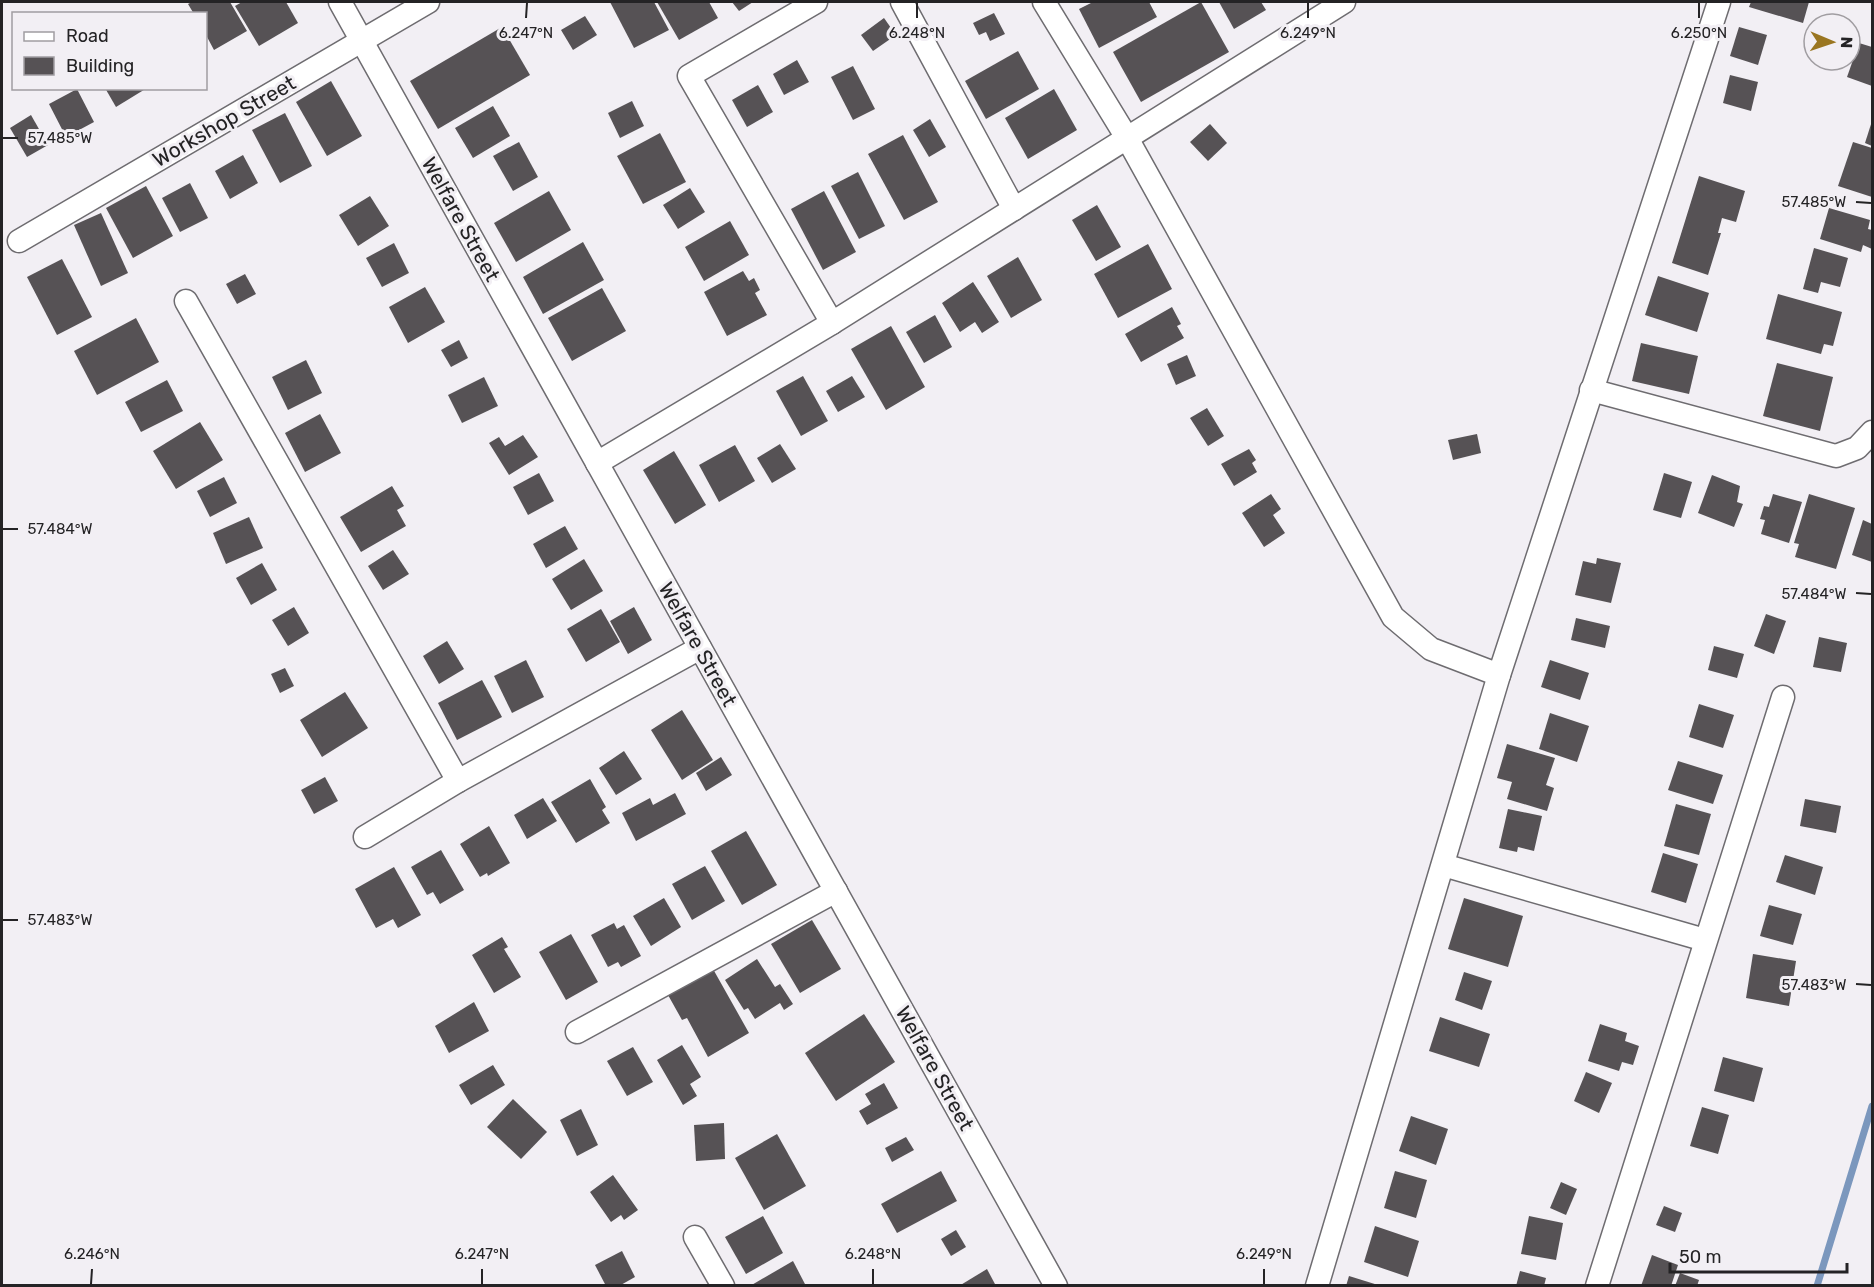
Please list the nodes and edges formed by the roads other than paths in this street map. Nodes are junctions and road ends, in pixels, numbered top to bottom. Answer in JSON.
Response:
{"nodes":[{"id":1,"x":340,"y":2,"type":"edge"},
{"id":2,"x":428,"y":2,"type":"edge"},
{"id":3,"x":816,"y":2,"type":"edge"},
{"id":4,"x":902,"y":2,"type":"edge"},
{"id":5,"x":1044,"y":2,"type":"edge"},
{"id":6,"x":1344,"y":2,"type":"edge"},
{"id":7,"x":1719,"y":2,"type":"edge"},
{"id":8,"x":362,"y":40,"type":"junction"},
{"id":9,"x":1127,"y":138,"type":"junction"},
{"id":10,"x":1014,"y":209,"type":"junction"},
{"id":11,"x":19,"y":241,"type":"dead end"},
{"id":12,"x":186,"y":301,"type":"dead end"},
{"id":13,"x":832,"y":323,"type":"junction"},
{"id":14,"x":1591,"y":390,"type":"junction"},
{"id":15,"x":1872,"y":432,"type":"edge"},
{"id":16,"x":597,"y":463,"type":"junction"},
{"id":17,"x":700,"y":648,"type":"junction"},
{"id":18,"x":1498,"y":675,"type":"junction"},
{"id":19,"x":1783,"y":697,"type":"dead end"},
{"id":20,"x":458,"y":781,"type":"junction"},
{"id":21,"x":365,"y":837,"type":"dead end"},
{"id":22,"x":1443,"y":865,"type":"junction"},
{"id":23,"x":836,"y":891,"type":"junction"},
{"id":24,"x":1706,"y":940,"type":"junction"},
{"id":25,"x":577,"y":1032,"type":"dead end"},
{"id":26,"x":695,"y":1237,"type":"dead end"},
{"id":27,"x":723,"y":1286,"type":"edge"},
{"id":28,"x":1056,"y":1286,"type":"edge"},
{"id":29,"x":1317,"y":1286,"type":"edge"},
{"id":30,"x":1597,"y":1286,"type":"edge"}],
"edges":[{"from":1,"to":8,"type":"street","name":"Welfare Street"},
{"from":2,"to":8,"type":"street","name":"Workshop Street"},
{"from":3,"to":13,"type":"street"},
{"from":4,"to":10,"type":"street"},
{"from":5,"to":9,"type":"street"},
{"from":6,"to":9,"type":"street"},
{"from":7,"to":14,"type":"street"},
{"from":8,"to":11,"type":"street","name":"Workshop Street"},
{"from":8,"to":16,"type":"street","name":"Welfare Street"},
{"from":9,"to":10,"type":"street"},
{"from":9,"to":18,"type":"street"},
{"from":10,"to":13,"type":"street"},
{"from":12,"to":20,"type":"street"},
{"from":13,"to":16,"type":"street"},
{"from":14,"to":15,"type":"street"},
{"from":14,"to":18,"type":"street"},
{"from":16,"to":17,"type":"street","name":"Welfare Street"},
{"from":17,"to":20,"type":"street"},
{"from":17,"to":23,"type":"street","name":"Welfare Street"},
{"from":18,"to":22,"type":"street"},
{"from":19,"to":24,"type":"street"},
{"from":20,"to":21,"type":"street"},
{"from":22,"to":24,"type":"street"},
{"from":22,"to":29,"type":"street"},
{"from":23,"to":25,"type":"street"},
{"from":23,"to":28,"type":"street","name":"Welfare Street"},
{"from":24,"to":30,"type":"street"},
{"from":26,"to":27,"type":"street"}]}
